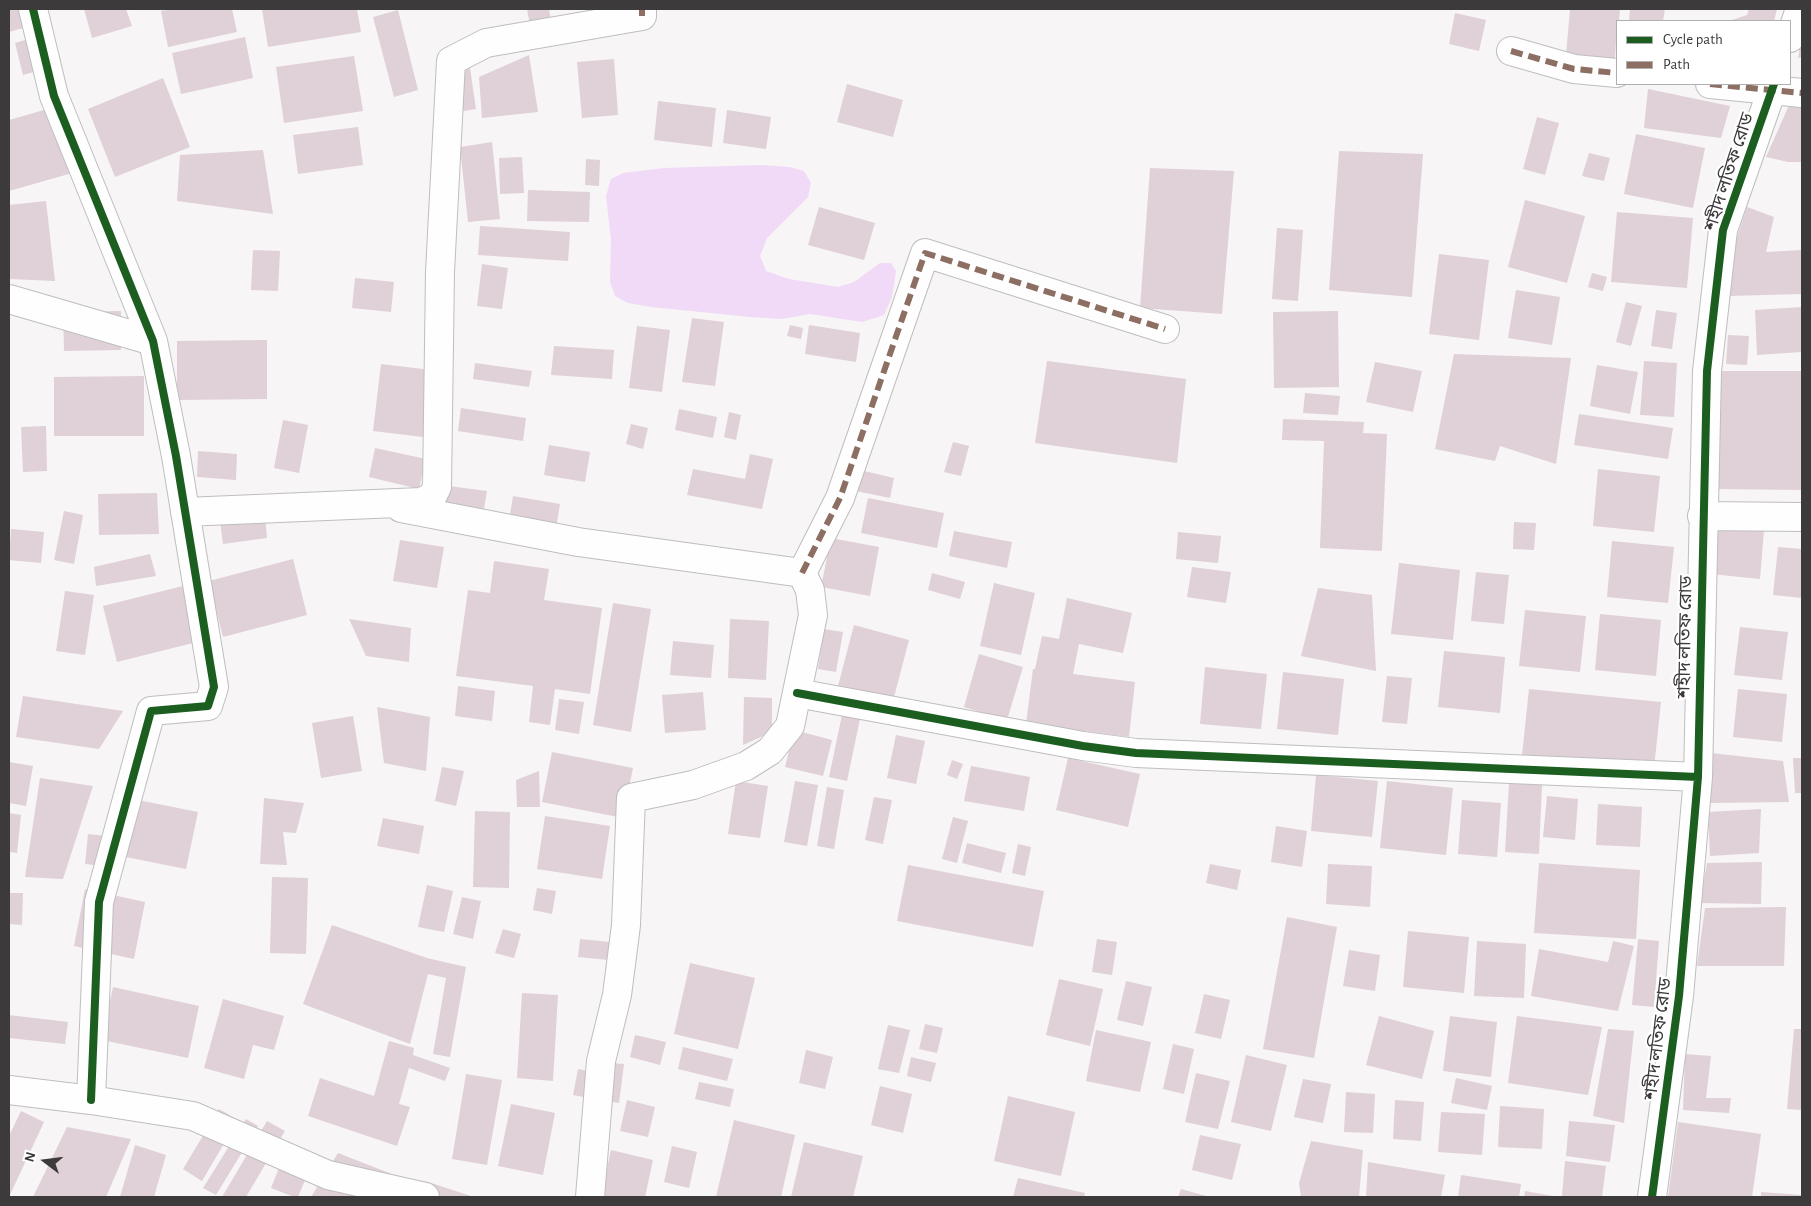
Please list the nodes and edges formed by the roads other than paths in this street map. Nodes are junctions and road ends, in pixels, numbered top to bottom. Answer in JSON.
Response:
{"nodes":[{"id":1,"x":33,"y":9,"type":"edge"},
{"id":2,"x":642,"y":9,"type":"edge"},
{"id":3,"x":1800,"y":9,"type":"edge"},
{"id":4,"x":1791,"y":35,"type":"edge"},
{"id":5,"x":1511,"y":51,"type":"dead end"},
{"id":6,"x":1616,"y":73,"type":"edge"},
{"id":7,"x":1731,"y":85,"type":"edge"},
{"id":8,"x":1772,"y":87,"type":"edge"},
{"id":9,"x":1802,"y":92,"type":"edge"},
{"id":10,"x":9,"y":299,"type":"edge"},
{"id":11,"x":1165,"y":329,"type":"dead end"},
{"id":12,"x":153,"y":341,"type":"junction"},
{"id":13,"x":377,"y":504,"type":"junction"},
{"id":14,"x":185,"y":512,"type":"junction"},
{"id":15,"x":1702,"y":516,"type":"junction"},
{"id":16,"x":1802,"y":517,"type":"edge"},
{"id":17,"x":802,"y":572,"type":"junction"},
{"id":18,"x":797,"y":693,"type":"junction"},
{"id":19,"x":1698,"y":776,"type":"junction"},
{"id":20,"x":9,"y":1090,"type":"edge"},
{"id":21,"x":91,"y":1100,"type":"junction"},
{"id":22,"x":425,"y":1197,"type":"edge"},
{"id":23,"x":590,"y":1197,"type":"edge"},
{"id":24,"x":1652,"y":1197,"type":"edge"}],
"edges":[{"from":1,"to":12,"type":"street"},
{"from":2,"to":13,"type":"street"},
{"from":3,"to":4,"type":"street"},
{"from":5,"to":6,"type":"street"},
{"from":7,"to":8,"type":"street"},
{"from":8,"to":9,"type":"street"},
{"from":8,"to":15,"type":"street","name":"শহীদ লতিফ রোড"},
{"from":10,"to":12,"type":"street"},
{"from":11,"to":17,"type":"street"},
{"from":12,"to":14,"type":"street"},
{"from":13,"to":14,"type":"street"},
{"from":13,"to":17,"type":"street"},
{"from":14,"to":21,"type":"street"},
{"from":15,"to":16,"type":"street"},
{"from":15,"to":19,"type":"street","name":"শহীদ লতিফ রোড"},
{"from":17,"to":18,"type":"street"},
{"from":18,"to":19,"type":"street"},
{"from":18,"to":23,"type":"street"},
{"from":19,"to":24,"type":"street","name":"শহীদ লতিফ রোড"},
{"from":20,"to":21,"type":"street"},
{"from":21,"to":22,"type":"street"}]}
